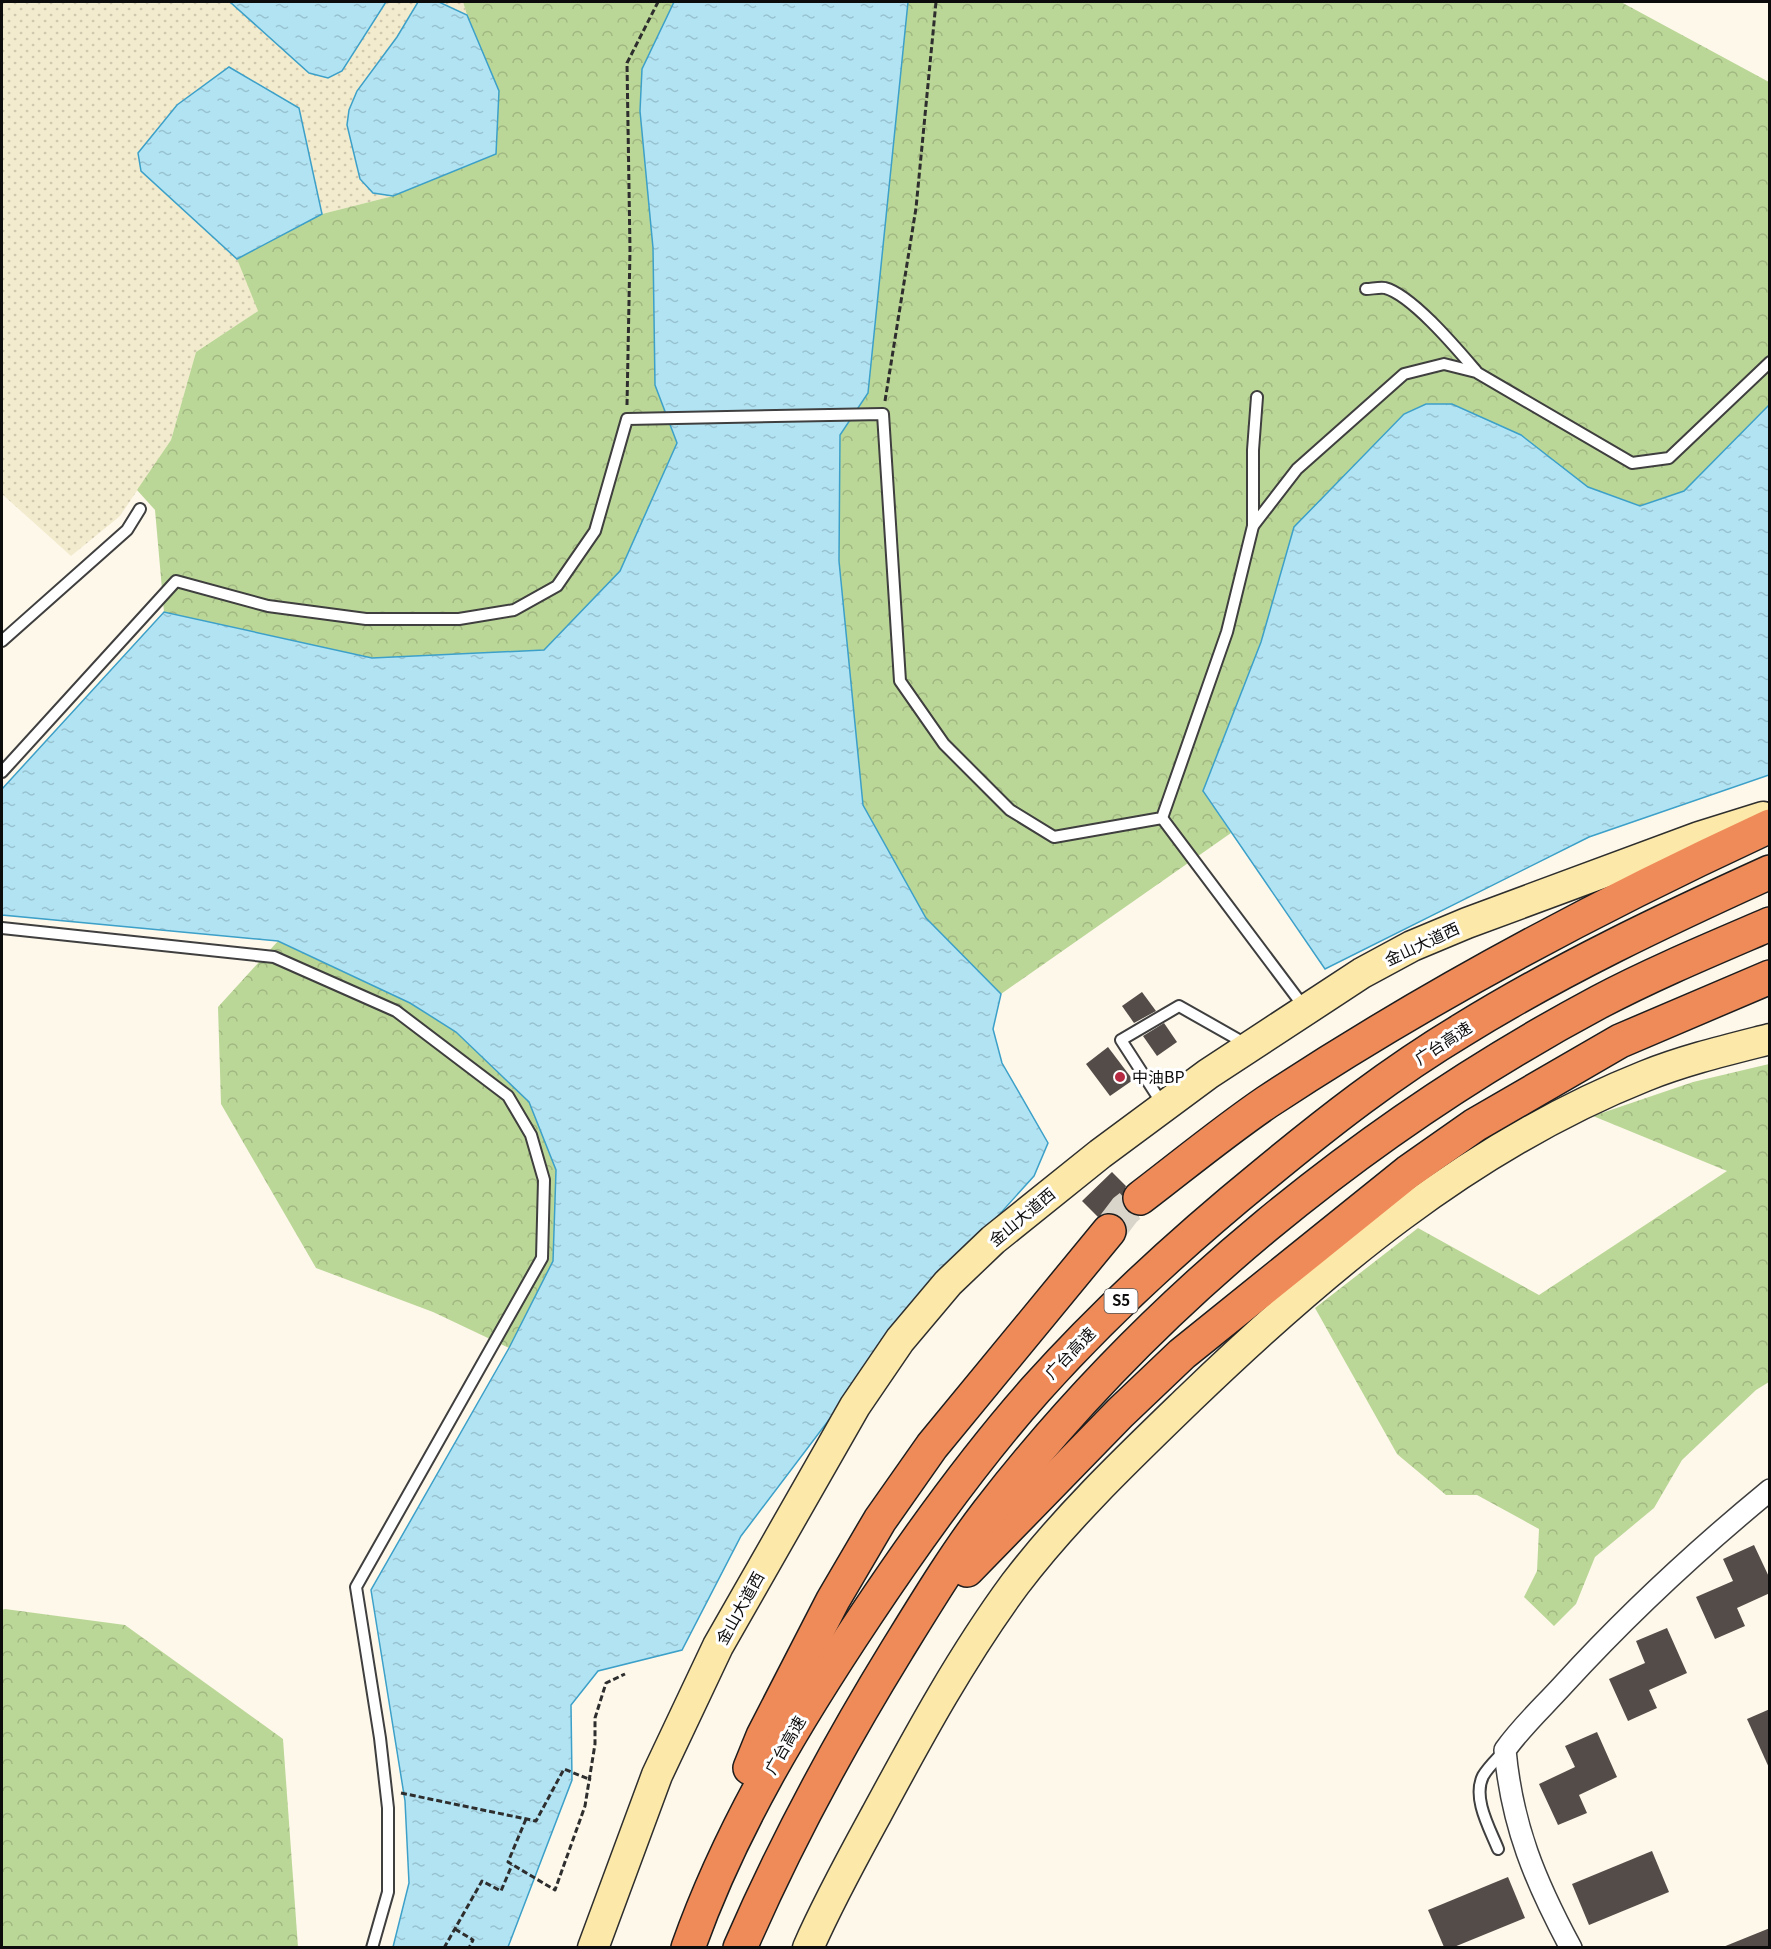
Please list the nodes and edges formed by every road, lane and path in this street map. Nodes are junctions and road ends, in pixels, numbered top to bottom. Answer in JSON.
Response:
{"nodes":[{"id":1,"x":658,"y":2,"type":"edge"},
{"id":2,"x":936,"y":2,"type":"edge"},
{"id":3,"x":1366,"y":289,"type":"dead end"},
{"id":4,"x":1770,"y":362,"type":"edge"},
{"id":5,"x":1476,"y":372,"type":"junction"},
{"id":6,"x":1257,"y":397,"type":"dead end"},
{"id":7,"x":883,"y":414,"type":"junction"},
{"id":8,"x":627,"y":418,"type":"junction"},
{"id":9,"x":140,"y":509,"type":"dead end"},
{"id":10,"x":1253,"y":526,"type":"junction"},
{"id":11,"x":2,"y":641,"type":"edge"},
{"id":12,"x":2,"y":772,"type":"edge"},
{"id":13,"x":1770,"y":814,"type":"edge"},
{"id":14,"x":1162,"y":818,"type":"junction"},
{"id":15,"x":1770,"y":826,"type":"edge"},
{"id":16,"x":1770,"y":872,"type":"edge"},
{"id":17,"x":1770,"y":924,"type":"edge"},
{"id":18,"x":2,"y":928,"type":"edge"},
{"id":19,"x":1770,"y":977,"type":"edge"},
{"id":20,"x":1304,"y":1008,"type":"junction"},
{"id":21,"x":1770,"y":1040,"type":"edge"},
{"id":22,"x":1249,"y":1046,"type":"junction"},
{"id":23,"x":1164,"y":1106,"type":"junction"},
{"id":24,"x":1140,"y":1198,"type":"tunnel mouth"},
{"id":25,"x":1109,"y":1231,"type":"tunnel mouth"},
{"id":26,"x":1770,"y":1490,"type":"edge"},
{"id":27,"x":911,"y":1627,"type":"junction"},
{"id":28,"x":625,"y":1674,"type":"dead end"},
{"id":29,"x":1505,"y":1750,"type":"junction"},
{"id":30,"x":591,"y":1780,"type":"junction"},
{"id":31,"x":386,"y":1790,"type":"junction"},
{"id":32,"x":526,"y":1819,"type":"junction"},
{"id":33,"x":1498,"y":1849,"type":"dead end"},
{"id":34,"x":513,"y":1865,"type":"junction"},
{"id":35,"x":702,"y":1908,"type":"junction"},
{"id":36,"x":455,"y":1929,"type":"junction"},
{"id":37,"x":372,"y":1947,"type":"edge"},
{"id":38,"x":444,"y":1947,"type":"edge"},
{"id":39,"x":470,"y":1947,"type":"edge"},
{"id":40,"x":593,"y":1947,"type":"edge"},
{"id":41,"x":688,"y":1947,"type":"edge"},
{"id":42,"x":740,"y":1947,"type":"edge"},
{"id":43,"x":808,"y":1947,"type":"edge"},
{"id":44,"x":1571,"y":1947,"type":"edge"}],
"edges":[{"from":1,"to":8,"type":"path"},
{"from":2,"to":7,"type":"path"},
{"from":3,"to":5,"type":"lane"},
{"from":4,"to":5,"type":"lane"},
{"from":5,"to":10,"type":"lane"},
{"from":6,"to":10,"type":"lane"},
{"from":7,"to":8,"type":"lane"},
{"from":7,"to":14,"type":"lane"},
{"from":8,"to":12,"type":"lane"},
{"from":9,"to":11,"type":"lane"},
{"from":10,"to":14,"type":"lane"},
{"from":13,"to":20,"type":"main road","name":"金山大道西"},
{"from":14,"to":20,"type":"lane"},
{"from":15,"to":24,"type":"highway"},
{"from":16,"to":35,"type":"highway","name":"广台高速","number":"S5"},
{"from":17,"to":27,"type":"highway","number":"S5"},
{"from":18,"to":31,"type":"lane"},
{"from":19,"to":27,"type":"highway"},
{"from":20,"to":22,"type":"main road","name":"金山大道西"},
{"from":21,"to":43,"type":"main road"},
{"from":22,"to":23,"type":"main road","name":"金山大道西"},
{"from":22,"to":23,"type":"lane"},
{"from":23,"to":40,"type":"main road","name":"金山大道西"},
{"from":25,"to":35,"type":"highway"},
{"from":26,"to":29,"type":"street"},
{"from":27,"to":42,"type":"highway","number":"S5"},
{"from":28,"to":30,"type":"path"},
{"from":29,"to":33,"type":"lane"},
{"from":29,"to":44,"type":"street"},
{"from":30,"to":32,"type":"path"},
{"from":30,"to":34,"type":"path"},
{"from":31,"to":32,"type":"path"},
{"from":31,"to":37,"type":"lane"},
{"from":32,"to":34,"type":"path"},
{"from":34,"to":36,"type":"path"},
{"from":35,"to":41,"type":"highway","name":"广台高速","number":"S5"},
{"from":36,"to":38,"type":"path"},
{"from":36,"to":39,"type":"path"}]}
